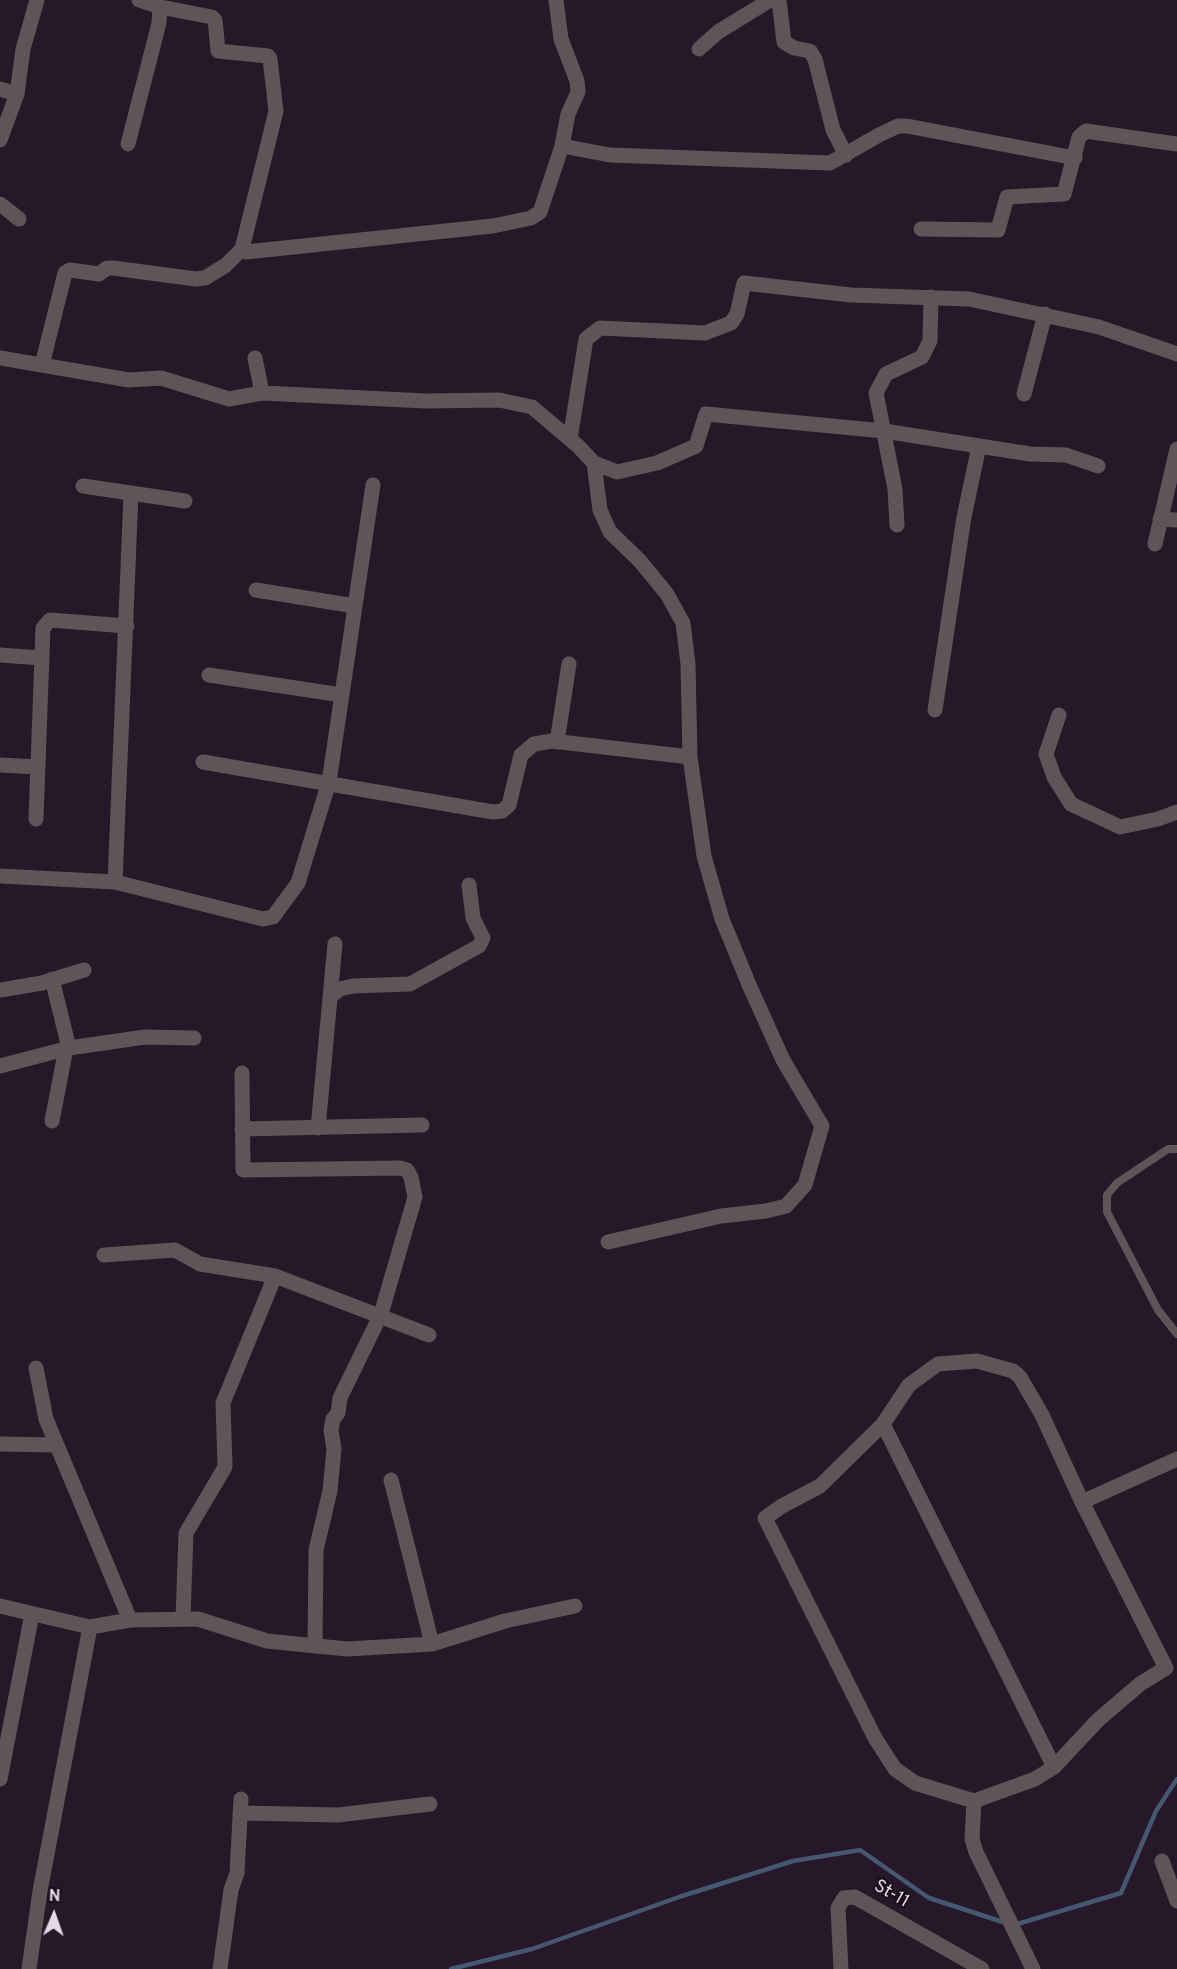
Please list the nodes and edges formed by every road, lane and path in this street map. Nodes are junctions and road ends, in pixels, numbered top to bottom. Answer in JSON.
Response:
{"nodes":[{"id":1,"x":37,"y":0,"type":"edge"},
{"id":2,"x":139,"y":0,"type":"edge"},
{"id":3,"x":556,"y":0,"type":"edge"},
{"id":4,"x":770,"y":0,"type":"edge"},
{"id":5,"x":779,"y":0,"type":"edge"},
{"id":6,"x":160,"y":8,"type":"junction"},
{"id":7,"x":699,"y":49,"type":"dead end"},
{"id":8,"x":0,"y":89,"type":"edge"},
{"id":9,"x":17,"y":94,"type":"junction"},
{"id":10,"x":0,"y":140,"type":"edge"},
{"id":11,"x":128,"y":144,"type":"dead end"},
{"id":12,"x":1177,"y":144,"type":"edge"},
{"id":13,"x":562,"y":146,"type":"junction"},
{"id":14,"x":846,"y":155,"type":"junction"},
{"id":15,"x":1074,"y":158,"type":"junction"},
{"id":16,"x":0,"y":204,"type":"edge"},
{"id":17,"x":19,"y":219,"type":"dead end"},
{"id":18,"x":921,"y":229,"type":"dead end"},
{"id":19,"x":242,"y":249,"type":"junction"},
{"id":20,"x":931,"y":297,"type":"junction"},
{"id":21,"x":1045,"y":314,"type":"junction"},
{"id":22,"x":1177,"y":354,"type":"edge"},
{"id":23,"x":0,"y":358,"type":"edge"},
{"id":24,"x":255,"y":358,"type":"dead end"},
{"id":25,"x":42,"y":365,"type":"junction"},
{"id":26,"x":262,"y":393,"type":"junction"},
{"id":27,"x":1024,"y":394,"type":"dead end"},
{"id":28,"x":884,"y":430,"type":"junction"},
{"id":29,"x":570,"y":439,"type":"junction"},
{"id":30,"x":979,"y":446,"type":"junction"},
{"id":31,"x":1177,"y":449,"type":"edge"},
{"id":32,"x":594,"y":463,"type":"junction"},
{"id":33,"x":1098,"y":466,"type":"dead end"},
{"id":34,"x":373,"y":485,"type":"dead end"},
{"id":35,"x":82,"y":486,"type":"dead end"},
{"id":36,"x":130,"y":494,"type":"junction"},
{"id":37,"x":185,"y":501,"type":"dead end"},
{"id":38,"x":1160,"y":519,"type":"junction"},
{"id":39,"x":1177,"y":520,"type":"edge"},
{"id":40,"x":897,"y":525,"type":"dead end"},
{"id":41,"x":1155,"y":544,"type":"dead end"},
{"id":42,"x":256,"y":590,"type":"dead end"},
{"id":43,"x":355,"y":606,"type":"junction"},
{"id":44,"x":127,"y":626,"type":"junction"},
{"id":45,"x":0,"y":656,"type":"edge"},
{"id":46,"x":41,"y":658,"type":"junction"},
{"id":47,"x":569,"y":663,"type":"dead end"},
{"id":48,"x":209,"y":675,"type":"dead end"},
{"id":49,"x":342,"y":695,"type":"junction"},
{"id":50,"x":935,"y":710,"type":"dead end"},
{"id":51,"x":1059,"y":715,"type":"dead end"},
{"id":52,"x":557,"y":742,"type":"junction"},
{"id":53,"x":690,"y":757,"type":"junction"},
{"id":54,"x":203,"y":762,"type":"dead end"},
{"id":55,"x":0,"y":765,"type":"edge"},
{"id":56,"x":37,"y":767,"type":"junction"},
{"id":57,"x":329,"y":782,"type":"junction"},
{"id":58,"x":1177,"y":812,"type":"edge"},
{"id":59,"x":36,"y":819,"type":"dead end"},
{"id":60,"x":0,"y":876,"type":"edge"},
{"id":61,"x":115,"y":882,"type":"junction"},
{"id":62,"x":469,"y":885,"type":"dead end"},
{"id":63,"x":335,"y":944,"type":"dead end"},
{"id":64,"x":84,"y":970,"type":"dead end"},
{"id":65,"x":52,"y":979,"type":"junction"},
{"id":66,"x":0,"y":990,"type":"edge"},
{"id":67,"x":332,"y":995,"type":"junction"},
{"id":68,"x":194,"y":1038,"type":"dead end"},
{"id":69,"x":68,"y":1048,"type":"junction"},
{"id":70,"x":0,"y":1066,"type":"edge"},
{"id":71,"x":242,"y":1073,"type":"dead end"},
{"id":72,"x":52,"y":1121,"type":"dead end"},
{"id":73,"x":422,"y":1125,"type":"dead end"},
{"id":74,"x":318,"y":1128,"type":"junction"},
{"id":75,"x":242,"y":1129,"type":"junction"},
{"id":76,"x":1177,"y":1149,"type":"edge"},
{"id":77,"x":608,"y":1242,"type":"dead end"},
{"id":78,"x":104,"y":1255,"type":"dead end"},
{"id":79,"x":275,"y":1276,"type":"junction"},
{"id":80,"x":381,"y":1314,"type":"junction"},
{"id":81,"x":1177,"y":1334,"type":"edge"},
{"id":82,"x":429,"y":1335,"type":"dead end"},
{"id":83,"x":36,"y":1368,"type":"dead end"},
{"id":84,"x":883,"y":1424,"type":"junction"},
{"id":85,"x":0,"y":1444,"type":"edge"},
{"id":86,"x":56,"y":1445,"type":"junction"},
{"id":87,"x":1177,"y":1459,"type":"edge"},
{"id":88,"x":391,"y":1480,"type":"dead end"},
{"id":89,"x":1082,"y":1502,"type":"junction"},
{"id":90,"x":0,"y":1606,"type":"edge"},
{"id":91,"x":575,"y":1606,"type":"dead end"},
{"id":92,"x":32,"y":1614,"type":"junction"},
{"id":93,"x":183,"y":1618,"type":"junction"},
{"id":94,"x":129,"y":1620,"type":"junction"},
{"id":95,"x":90,"y":1627,"type":"junction"},
{"id":96,"x":432,"y":1644,"type":"junction"},
{"id":97,"x":315,"y":1646,"type":"junction"},
{"id":98,"x":1054,"y":1767,"type":"junction"},
{"id":99,"x":0,"y":1779,"type":"edge"},
{"id":100,"x":975,"y":1801,"type":"junction"},
{"id":101,"x":430,"y":1804,"type":"dead end"},
{"id":102,"x":1162,"y":1861,"type":"dead end"},
{"id":103,"x":1177,"y":1900,"type":"edge"},
{"id":104,"x":29,"y":1969,"type":"edge"},
{"id":105,"x":220,"y":1969,"type":"edge"},
{"id":106,"x":841,"y":1969,"type":"edge"},
{"id":107,"x":981,"y":1969,"type":"edge"},
{"id":108,"x":1032,"y":1969,"type":"edge"}],
"edges":[{"from":1,"to":9,"type":"street"},
{"from":2,"to":6,"type":"street"},
{"from":3,"to":13,"type":"street"},
{"from":4,"to":7,"type":"street"},
{"from":5,"to":14,"type":"street"},
{"from":6,"to":11,"type":"street"},
{"from":6,"to":19,"type":"street"},
{"from":8,"to":9,"type":"street"},
{"from":9,"to":10,"type":"street"},
{"from":12,"to":15,"type":"street"},
{"from":13,"to":14,"type":"street"},
{"from":13,"to":19,"type":"street"},
{"from":14,"to":15,"type":"street"},
{"from":15,"to":18,"type":"street"},
{"from":16,"to":17,"type":"street"},
{"from":19,"to":25,"type":"street"},
{"from":20,"to":21,"type":"street"},
{"from":20,"to":28,"type":"street"},
{"from":20,"to":29,"type":"street"},
{"from":21,"to":22,"type":"street"},
{"from":21,"to":27,"type":"street"},
{"from":23,"to":25,"type":"street"},
{"from":24,"to":26,"type":"street"},
{"from":25,"to":26,"type":"street"},
{"from":26,"to":29,"type":"street"},
{"from":28,"to":30,"type":"street"},
{"from":28,"to":32,"type":"street"},
{"from":28,"to":40,"type":"street"},
{"from":29,"to":32,"type":"street"},
{"from":30,"to":33,"type":"street"},
{"from":30,"to":50,"type":"street"},
{"from":31,"to":38,"type":"street"},
{"from":32,"to":53,"type":"street"},
{"from":34,"to":43,"type":"street"},
{"from":35,"to":36,"type":"street"},
{"from":36,"to":37,"type":"street"},
{"from":36,"to":44,"type":"street"},
{"from":38,"to":39,"type":"street"},
{"from":38,"to":41,"type":"street"},
{"from":42,"to":43,"type":"street"},
{"from":43,"to":49,"type":"street"},
{"from":44,"to":46,"type":"street"},
{"from":44,"to":61,"type":"street"},
{"from":45,"to":46,"type":"street"},
{"from":46,"to":56,"type":"street"},
{"from":47,"to":52,"type":"street"},
{"from":48,"to":49,"type":"street"},
{"from":49,"to":57,"type":"street"},
{"from":51,"to":58,"type":"street"},
{"from":52,"to":53,"type":"street"},
{"from":52,"to":57,"type":"street"},
{"from":53,"to":77,"type":"street"},
{"from":54,"to":57,"type":"street"},
{"from":55,"to":56,"type":"street"},
{"from":56,"to":59,"type":"street"},
{"from":57,"to":61,"type":"street"},
{"from":60,"to":61,"type":"street"},
{"from":62,"to":67,"type":"street"},
{"from":63,"to":67,"type":"street"},
{"from":64,"to":65,"type":"street"},
{"from":65,"to":66,"type":"street"},
{"from":65,"to":69,"type":"street"},
{"from":67,"to":74,"type":"street"},
{"from":68,"to":69,"type":"street"},
{"from":69,"to":70,"type":"street"},
{"from":69,"to":72,"type":"street"},
{"from":71,"to":75,"type":"street"},
{"from":73,"to":74,"type":"street"},
{"from":74,"to":75,"type":"street"},
{"from":75,"to":80,"type":"street"},
{"from":76,"to":81,"type":"lane"},
{"from":78,"to":79,"type":"street"},
{"from":79,"to":80,"type":"street"},
{"from":79,"to":93,"type":"street"},
{"from":80,"to":82,"type":"street"},
{"from":80,"to":97,"type":"street"},
{"from":83,"to":86,"type":"street"},
{"from":84,"to":89,"type":"street"},
{"from":84,"to":98,"type":"street"},
{"from":84,"to":100,"type":"street"},
{"from":85,"to":86,"type":"street"},
{"from":86,"to":94,"type":"street"},
{"from":87,"to":89,"type":"street"},
{"from":88,"to":96,"type":"street"},
{"from":89,"to":98,"type":"street"},
{"from":90,"to":92,"type":"street"},
{"from":91,"to":96,"type":"street"},
{"from":92,"to":95,"type":"street"},
{"from":92,"to":99,"type":"street"},
{"from":93,"to":94,"type":"street"},
{"from":93,"to":97,"type":"street"},
{"from":94,"to":95,"type":"street"},
{"from":95,"to":104,"type":"street"},
{"from":96,"to":97,"type":"street"},
{"from":98,"to":100,"type":"street"},
{"from":100,"to":108,"type":"street"},
{"from":101,"to":105,"type":"street"},
{"from":102,"to":103,"type":"street"},
{"from":106,"to":107,"type":"street","name":"St-11"}]}
